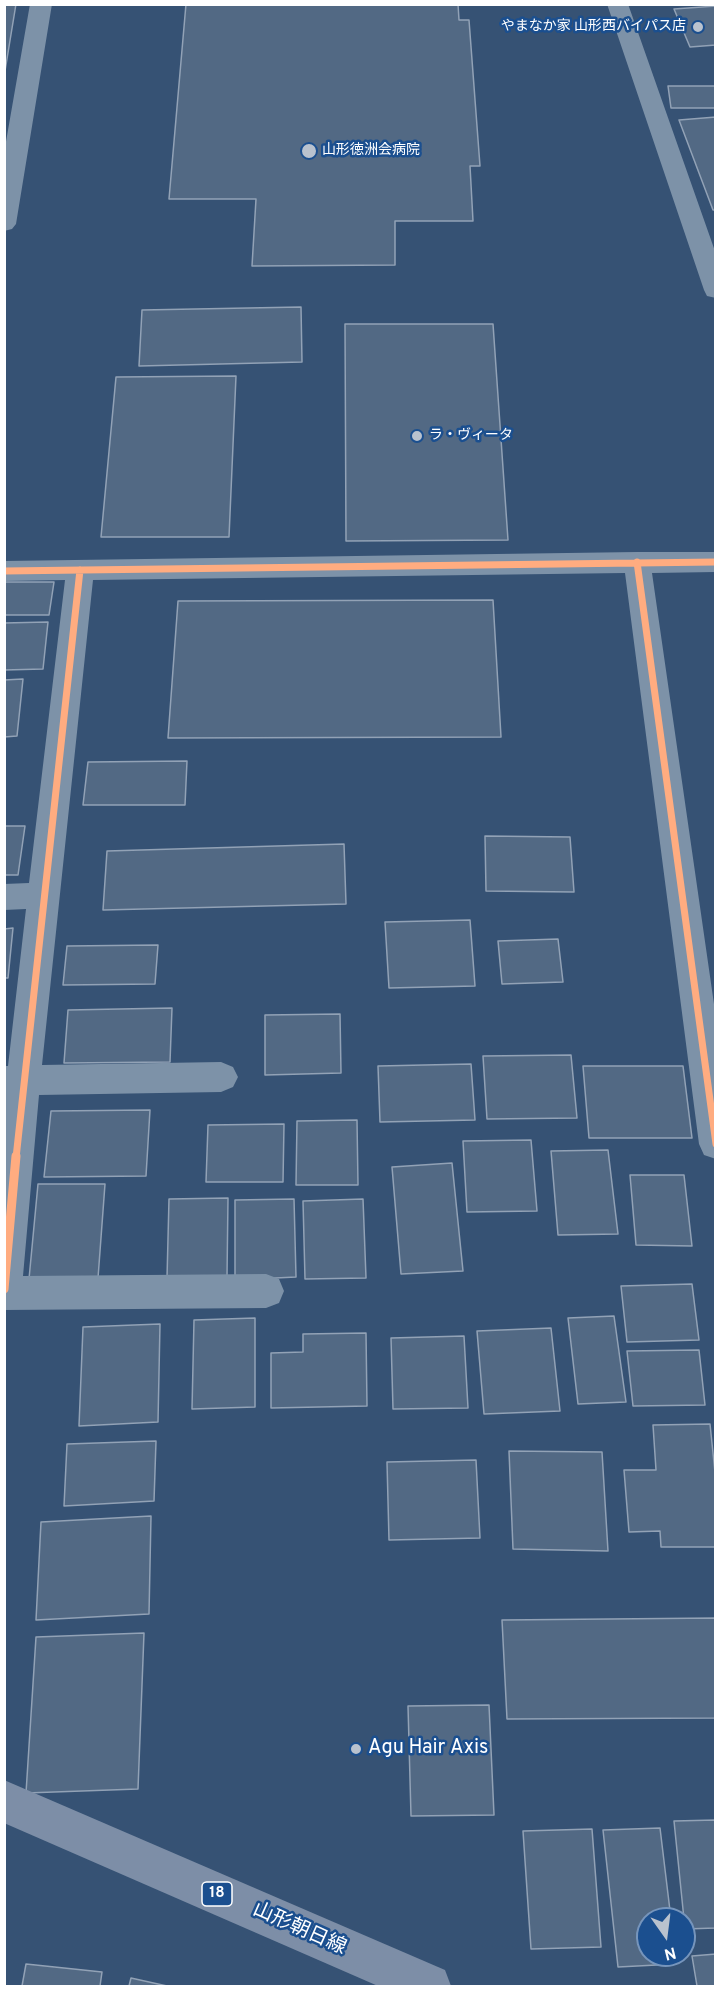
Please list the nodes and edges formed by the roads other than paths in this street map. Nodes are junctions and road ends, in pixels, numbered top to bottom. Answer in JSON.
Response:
{"nodes":[{"id":1,"x":41,"y":4,"type":"edge"},
{"id":2,"x":617,"y":4,"type":"edge"},
{"id":3,"x":4,"y":225,"type":"edge"},
{"id":4,"x":715,"y":286,"type":"edge"},
{"id":5,"x":638,"y":562,"type":"junction"},
{"id":6,"x":716,"y":562,"type":"edge"},
{"id":7,"x":80,"y":570,"type":"junction"},
{"id":8,"x":4,"y":571,"type":"edge"},
{"id":9,"x":44,"y":896,"type":"junction"},
{"id":10,"x":4,"y":897,"type":"edge"},
{"id":11,"x":221,"y":1077,"type":"dead end"},
{"id":12,"x":14,"y":1081,"type":"edge"},
{"id":13,"x":716,"y":1144,"type":"edge"},
{"id":14,"x":4,"y":1291,"type":"edge"},
{"id":15,"x":266,"y":1291,"type":"dead end"},
{"id":16,"x":4,"y":1801,"type":"edge"},
{"id":17,"x":429,"y":1986,"type":"edge"}],
"edges":[{"from":1,"to":3,"type":"street"},
{"from":2,"to":4,"type":"street"},
{"from":5,"to":6,"type":"street"},
{"from":5,"to":7,"type":"street"},
{"from":5,"to":13,"type":"street"},
{"from":7,"to":8,"type":"street"},
{"from":7,"to":9,"type":"street"},
{"from":9,"to":10,"type":"street"},
{"from":9,"to":12,"type":"street"},
{"from":11,"to":12,"type":"street"},
{"from":12,"to":14,"type":"street"},
{"from":14,"to":15,"type":"street"},
{"from":16,"to":17,"type":"main road","name":"山形朝日線","number":"18"}]}
